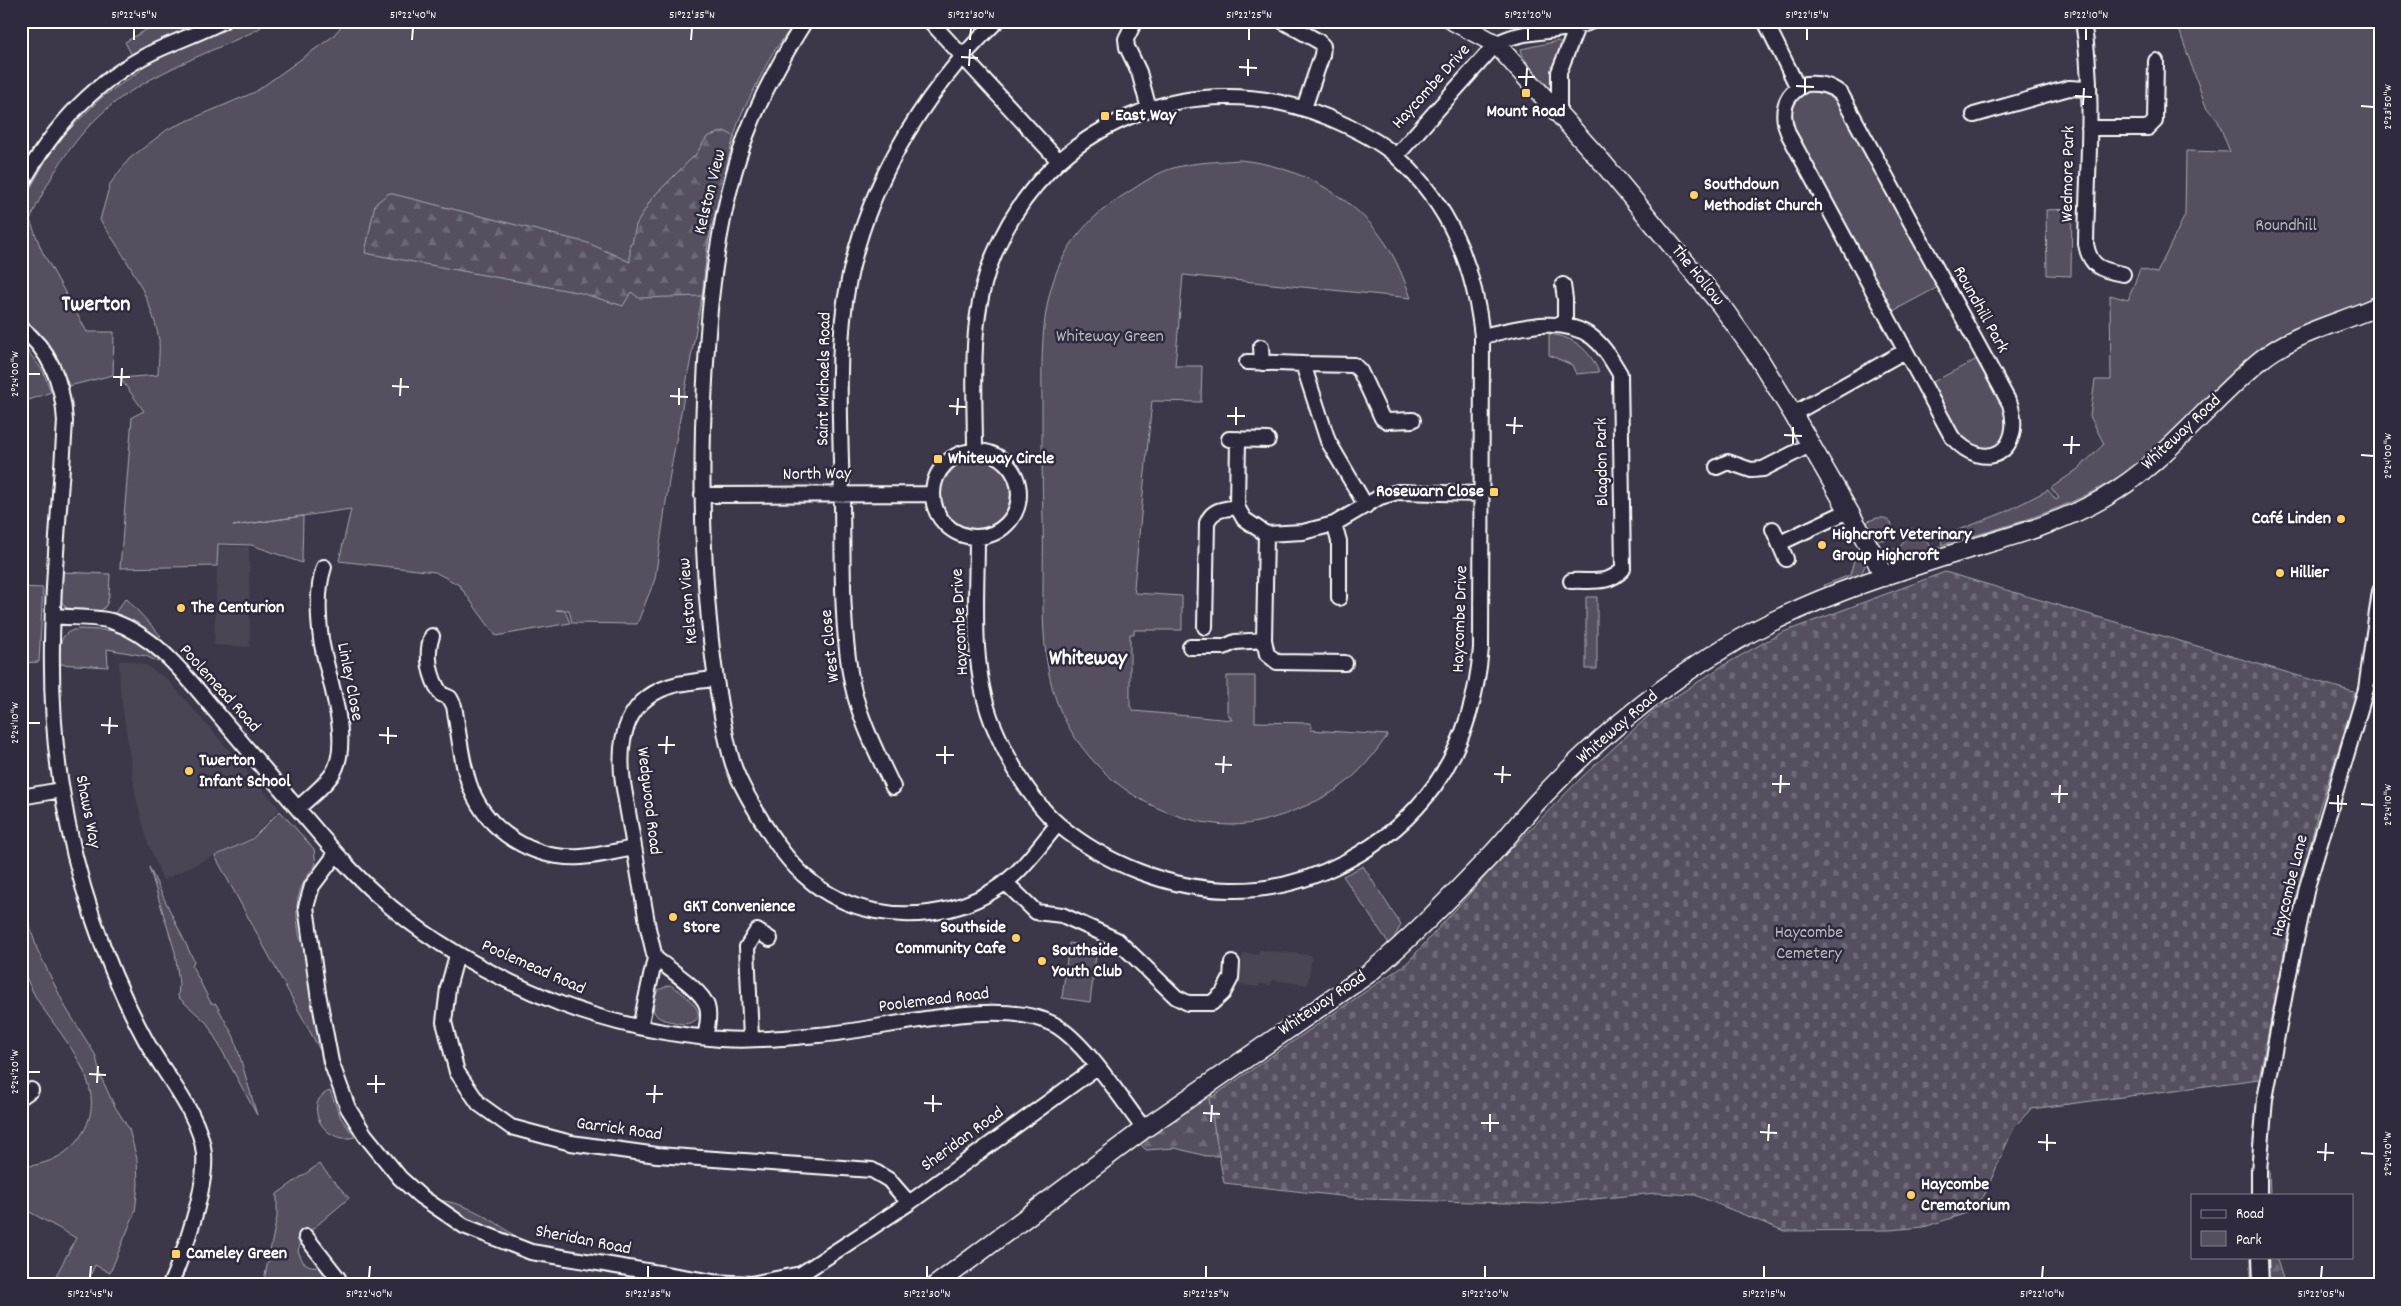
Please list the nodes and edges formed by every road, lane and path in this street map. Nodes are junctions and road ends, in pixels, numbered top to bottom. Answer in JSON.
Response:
{"nodes":[{"id":1,"x":223,"y":21,"type":"edge"},
{"id":2,"x":805,"y":21,"type":"edge"},
{"id":3,"x":930,"y":21,"type":"edge"},
{"id":4,"x":997,"y":21,"type":"edge"},
{"id":5,"x":1135,"y":21,"type":"edge"},
{"id":6,"x":1282,"y":21,"type":"edge"},
{"id":7,"x":1453,"y":21,"type":"edge"},
{"id":8,"x":1591,"y":21,"type":"edge"},
{"id":9,"x":1765,"y":21,"type":"edge"},
{"id":10,"x":2083,"y":21,"type":"edge"},
{"id":11,"x":1577,"y":27,"type":"junction"},
{"id":12,"x":1496,"y":44,"type":"junction"},
{"id":13,"x":962,"y":55,"type":"junction"},
{"id":14,"x":2156,"y":60,"type":"dead end"},
{"id":15,"x":1798,"y":88,"type":"junction"},
{"id":16,"x":2088,"y":89,"type":"junction"},
{"id":17,"x":1304,"y":108,"type":"junction"},
{"id":18,"x":1149,"y":109,"type":"junction"},
{"id":19,"x":1560,"y":114,"type":"junction"},
{"id":20,"x":1974,"y":116,"type":"dead end"},
{"id":21,"x":2089,"y":128,"type":"junction"},
{"id":22,"x":1396,"y":156,"type":"junction"},
{"id":23,"x":1058,"y":160,"type":"junction"},
{"id":24,"x":21,"y":185,"type":"edge"},
{"id":25,"x":2123,"y":274,"type":"dead end"},
{"id":26,"x":1563,"y":285,"type":"dead end"},
{"id":27,"x":2380,"y":305,"type":"edge"},
{"id":28,"x":1564,"y":326,"type":"junction"},
{"id":29,"x":21,"y":328,"type":"edge"},
{"id":30,"x":1482,"y":336,"type":"junction"},
{"id":31,"x":1261,"y":347,"type":"dead end"},
{"id":32,"x":1905,"y":351,"type":"junction"},
{"id":33,"x":1247,"y":362,"type":"dead end"},
{"id":34,"x":1262,"y":363,"type":"junction"},
{"id":35,"x":1303,"y":364,"type":"junction"},
{"id":36,"x":1793,"y":414,"type":"junction"},
{"id":37,"x":1414,"y":420,"type":"dead end"},
{"id":38,"x":1268,"y":440,"type":"dead end"},
{"id":39,"x":1810,"y":445,"type":"junction"},
{"id":40,"x":975,"y":450,"type":"junction"},
{"id":41,"x":1717,"y":468,"type":"dead end"},
{"id":42,"x":842,"y":494,"type":"junction"},
{"id":43,"x":933,"y":494,"type":"junction"},
{"id":44,"x":1481,"y":494,"type":"junction"},
{"id":45,"x":702,"y":495,"type":"junction"},
{"id":46,"x":1366,"y":506,"type":"junction"},
{"id":47,"x":1237,"y":507,"type":"junction"},
{"id":48,"x":1848,"y":511,"type":"junction"},
{"id":49,"x":1334,"y":524,"type":"junction"},
{"id":50,"x":1773,"y":529,"type":"dead end"},
{"id":51,"x":1266,"y":534,"type":"junction"},
{"id":52,"x":977,"y":538,"type":"junction"},
{"id":53,"x":1780,"y":542,"type":"junction"},
{"id":54,"x":1786,"y":559,"type":"dead end"},
{"id":55,"x":318,"y":573,"type":"dead end"},
{"id":56,"x":1884,"y":577,"type":"junction"},
{"id":57,"x":1571,"y":581,"type":"dead end"},
{"id":58,"x":1339,"y":583,"type":"junction"},
{"id":59,"x":1353,"y":583,"type":"dead end"},
{"id":60,"x":2380,"y":591,"type":"edge"},
{"id":61,"x":1339,"y":598,"type":"dead end"},
{"id":62,"x":53,"y":616,"type":"junction"},
{"id":63,"x":1205,"y":627,"type":"dead end"},
{"id":64,"x":432,"y":636,"type":"dead end"},
{"id":65,"x":1264,"y":640,"type":"junction"},
{"id":66,"x":1190,"y":647,"type":"dead end"},
{"id":67,"x":1345,"y":663,"type":"dead end"},
{"id":68,"x":716,"y":678,"type":"junction"},
{"id":69,"x":893,"y":787,"type":"dead end"},
{"id":70,"x":62,"y":790,"type":"junction"},
{"id":71,"x":21,"y":797,"type":"edge"},
{"id":72,"x":298,"y":808,"type":"junction"},
{"id":73,"x":1058,"y":824,"type":"junction"},
{"id":74,"x":634,"y":848,"type":"junction"},
{"id":75,"x":336,"y":854,"type":"junction"},
{"id":76,"x":1005,"y":882,"type":"junction"},
{"id":77,"x":770,"y":939,"type":"dead end"},
{"id":78,"x":458,"y":955,"type":"junction"},
{"id":79,"x":655,"y":958,"type":"junction"},
{"id":80,"x":1232,"y":963,"type":"dead end"},
{"id":81,"x":640,"y":1027,"type":"junction"},
{"id":82,"x":705,"y":1037,"type":"junction"},
{"id":83,"x":750,"y":1039,"type":"junction"},
{"id":84,"x":1097,"y":1067,"type":"junction"},
{"id":85,"x":1144,"y":1129,"type":"junction"},
{"id":86,"x":2259,"y":1194,"type":"edge"},
{"id":87,"x":909,"y":1203,"type":"junction"},
{"id":88,"x":306,"y":1237,"type":"dead end"},
{"id":89,"x":2260,"y":1258,"type":"edge"},
{"id":90,"x":170,"y":1285,"type":"edge"},
{"id":91,"x":335,"y":1285,"type":"edge"},
{"id":92,"x":936,"y":1285,"type":"edge"},
{"id":93,"x":2261,"y":1285,"type":"edge"}],
"edges":[{"from":1,"to":24,"type":"street"},
{"from":2,"to":45,"type":"street","name":"Kelston View"},
{"from":3,"to":13,"type":"street"},
{"from":4,"to":13,"type":"street","name":"Saint Michaels Road"},
{"from":5,"to":18,"type":"street"},
{"from":6,"to":17,"type":"street"},
{"from":7,"to":12,"type":"street","name":"The Hollow"},
{"from":8,"to":11,"type":"street"},
{"from":9,"to":15,"type":"street"},
{"from":10,"to":16,"type":"street","name":"Wedmore Park"},
{"from":11,"to":12,"type":"street"},
{"from":11,"to":19,"type":"street"},
{"from":12,"to":19,"type":"street","name":"The Hollow"},
{"from":12,"to":22,"type":"street","name":"Haycombe Drive"},
{"from":13,"to":23,"type":"street"},
{"from":13,"to":42,"type":"street","name":"Saint Michaels Road"},
{"from":14,"to":21,"type":"street"},
{"from":15,"to":32,"type":"street","name":"Roundhill Park"},
{"from":15,"to":32,"type":"street","name":"Roundhill Park"},
{"from":16,"to":20,"type":"street"},
{"from":16,"to":21,"type":"street","name":"Wedmore Park"},
{"from":17,"to":18,"type":"street","name":"Haycombe Drive"},
{"from":17,"to":22,"type":"street","name":"Haycombe Drive"},
{"from":18,"to":23,"type":"street","name":"Haycombe Drive"},
{"from":19,"to":36,"type":"street","name":"The Hollow"},
{"from":21,"to":25,"type":"street","name":"Wedmore Park"},
{"from":22,"to":30,"type":"street","name":"Haycombe Drive"},
{"from":23,"to":40,"type":"street","name":"Haycombe Drive"},
{"from":26,"to":28,"type":"street"},
{"from":27,"to":56,"type":"street","name":"Whiteway Road"},
{"from":28,"to":30,"type":"street","name":"Blagdon Park"},
{"from":28,"to":57,"type":"street","name":"Blagdon Park"},
{"from":29,"to":62,"type":"street","name":"Shaws Way"},
{"from":30,"to":44,"type":"street","name":"Haycombe Drive"},
{"from":31,"to":34,"type":"street"},
{"from":32,"to":36,"type":"street"},
{"from":33,"to":34,"type":"street"},
{"from":34,"to":35,"type":"street"},
{"from":35,"to":37,"type":"street"},
{"from":35,"to":46,"type":"street"},
{"from":36,"to":39,"type":"street","name":"The Hollow"},
{"from":38,"to":47,"type":"street"},
{"from":39,"to":41,"type":"street"},
{"from":39,"to":48,"type":"street","name":"The Hollow"},
{"from":40,"to":43,"type":"street"},
{"from":40,"to":52,"type":"street"},
{"from":42,"to":43,"type":"street","name":"North Way"},
{"from":42,"to":45,"type":"street","name":"North Way"},
{"from":42,"to":69,"type":"street","name":"West Close"},
{"from":43,"to":52,"type":"street"},
{"from":44,"to":46,"type":"street"},
{"from":44,"to":73,"type":"street","name":"Haycombe Drive"},
{"from":45,"to":68,"type":"street","name":"Kelston View"},
{"from":46,"to":49,"type":"street"},
{"from":47,"to":51,"type":"street"},
{"from":47,"to":63,"type":"street"},
{"from":48,"to":53,"type":"street"},
{"from":48,"to":56,"type":"street","name":"The Hollow"},
{"from":49,"to":51,"type":"street"},
{"from":49,"to":58,"type":"street"},
{"from":50,"to":53,"type":"street"},
{"from":51,"to":65,"type":"street"},
{"from":52,"to":73,"type":"street","name":"Haycombe Drive"},
{"from":53,"to":54,"type":"street"},
{"from":55,"to":72,"type":"street","name":"Linley Close"},
{"from":56,"to":85,"type":"street","name":"Whiteway Road"},
{"from":58,"to":59,"type":"street"},
{"from":58,"to":61,"type":"street"},
{"from":60,"to":86,"type":"street","name":"Haycombe Lane"},
{"from":62,"to":70,"type":"street","name":"Shaws Way"},
{"from":62,"to":72,"type":"street","name":"Poolemead Road"},
{"from":64,"to":74,"type":"street"},
{"from":65,"to":66,"type":"street"},
{"from":65,"to":67,"type":"street"},
{"from":68,"to":74,"type":"street","name":"Wedgwood Road"},
{"from":68,"to":76,"type":"street","name":"Kelston View"},
{"from":70,"to":71,"type":"street"},
{"from":70,"to":90,"type":"street","name":"Shaws Way"},
{"from":72,"to":75,"type":"street","name":"Poolemead Road"},
{"from":73,"to":76,"type":"street","name":"Kelston View"},
{"from":74,"to":79,"type":"street","name":"Wedgwood Road"},
{"from":75,"to":78,"type":"street","name":"Poolemead Road"},
{"from":75,"to":87,"type":"street","name":"Sheridan Road"},
{"from":76,"to":80,"type":"street"},
{"from":77,"to":83,"type":"street"},
{"from":78,"to":81,"type":"street","name":"Poolemead Road"},
{"from":78,"to":87,"type":"street","name":"Garrick Road"},
{"from":79,"to":81,"type":"street","name":"Wedgwood Road"},
{"from":79,"to":82,"type":"street"},
{"from":81,"to":82,"type":"street","name":"Poolemead Road"},
{"from":82,"to":83,"type":"street","name":"Poolemead Road"},
{"from":83,"to":84,"type":"street","name":"Poolemead Road"},
{"from":84,"to":85,"type":"street","name":"Poolemead Road"},
{"from":84,"to":87,"type":"street","name":"Sheridan Road"},
{"from":85,"to":92,"type":"street","name":"Whiteway Road"},
{"from":88,"to":91,"type":"street"},
{"from":89,"to":93,"type":"street"}]}
